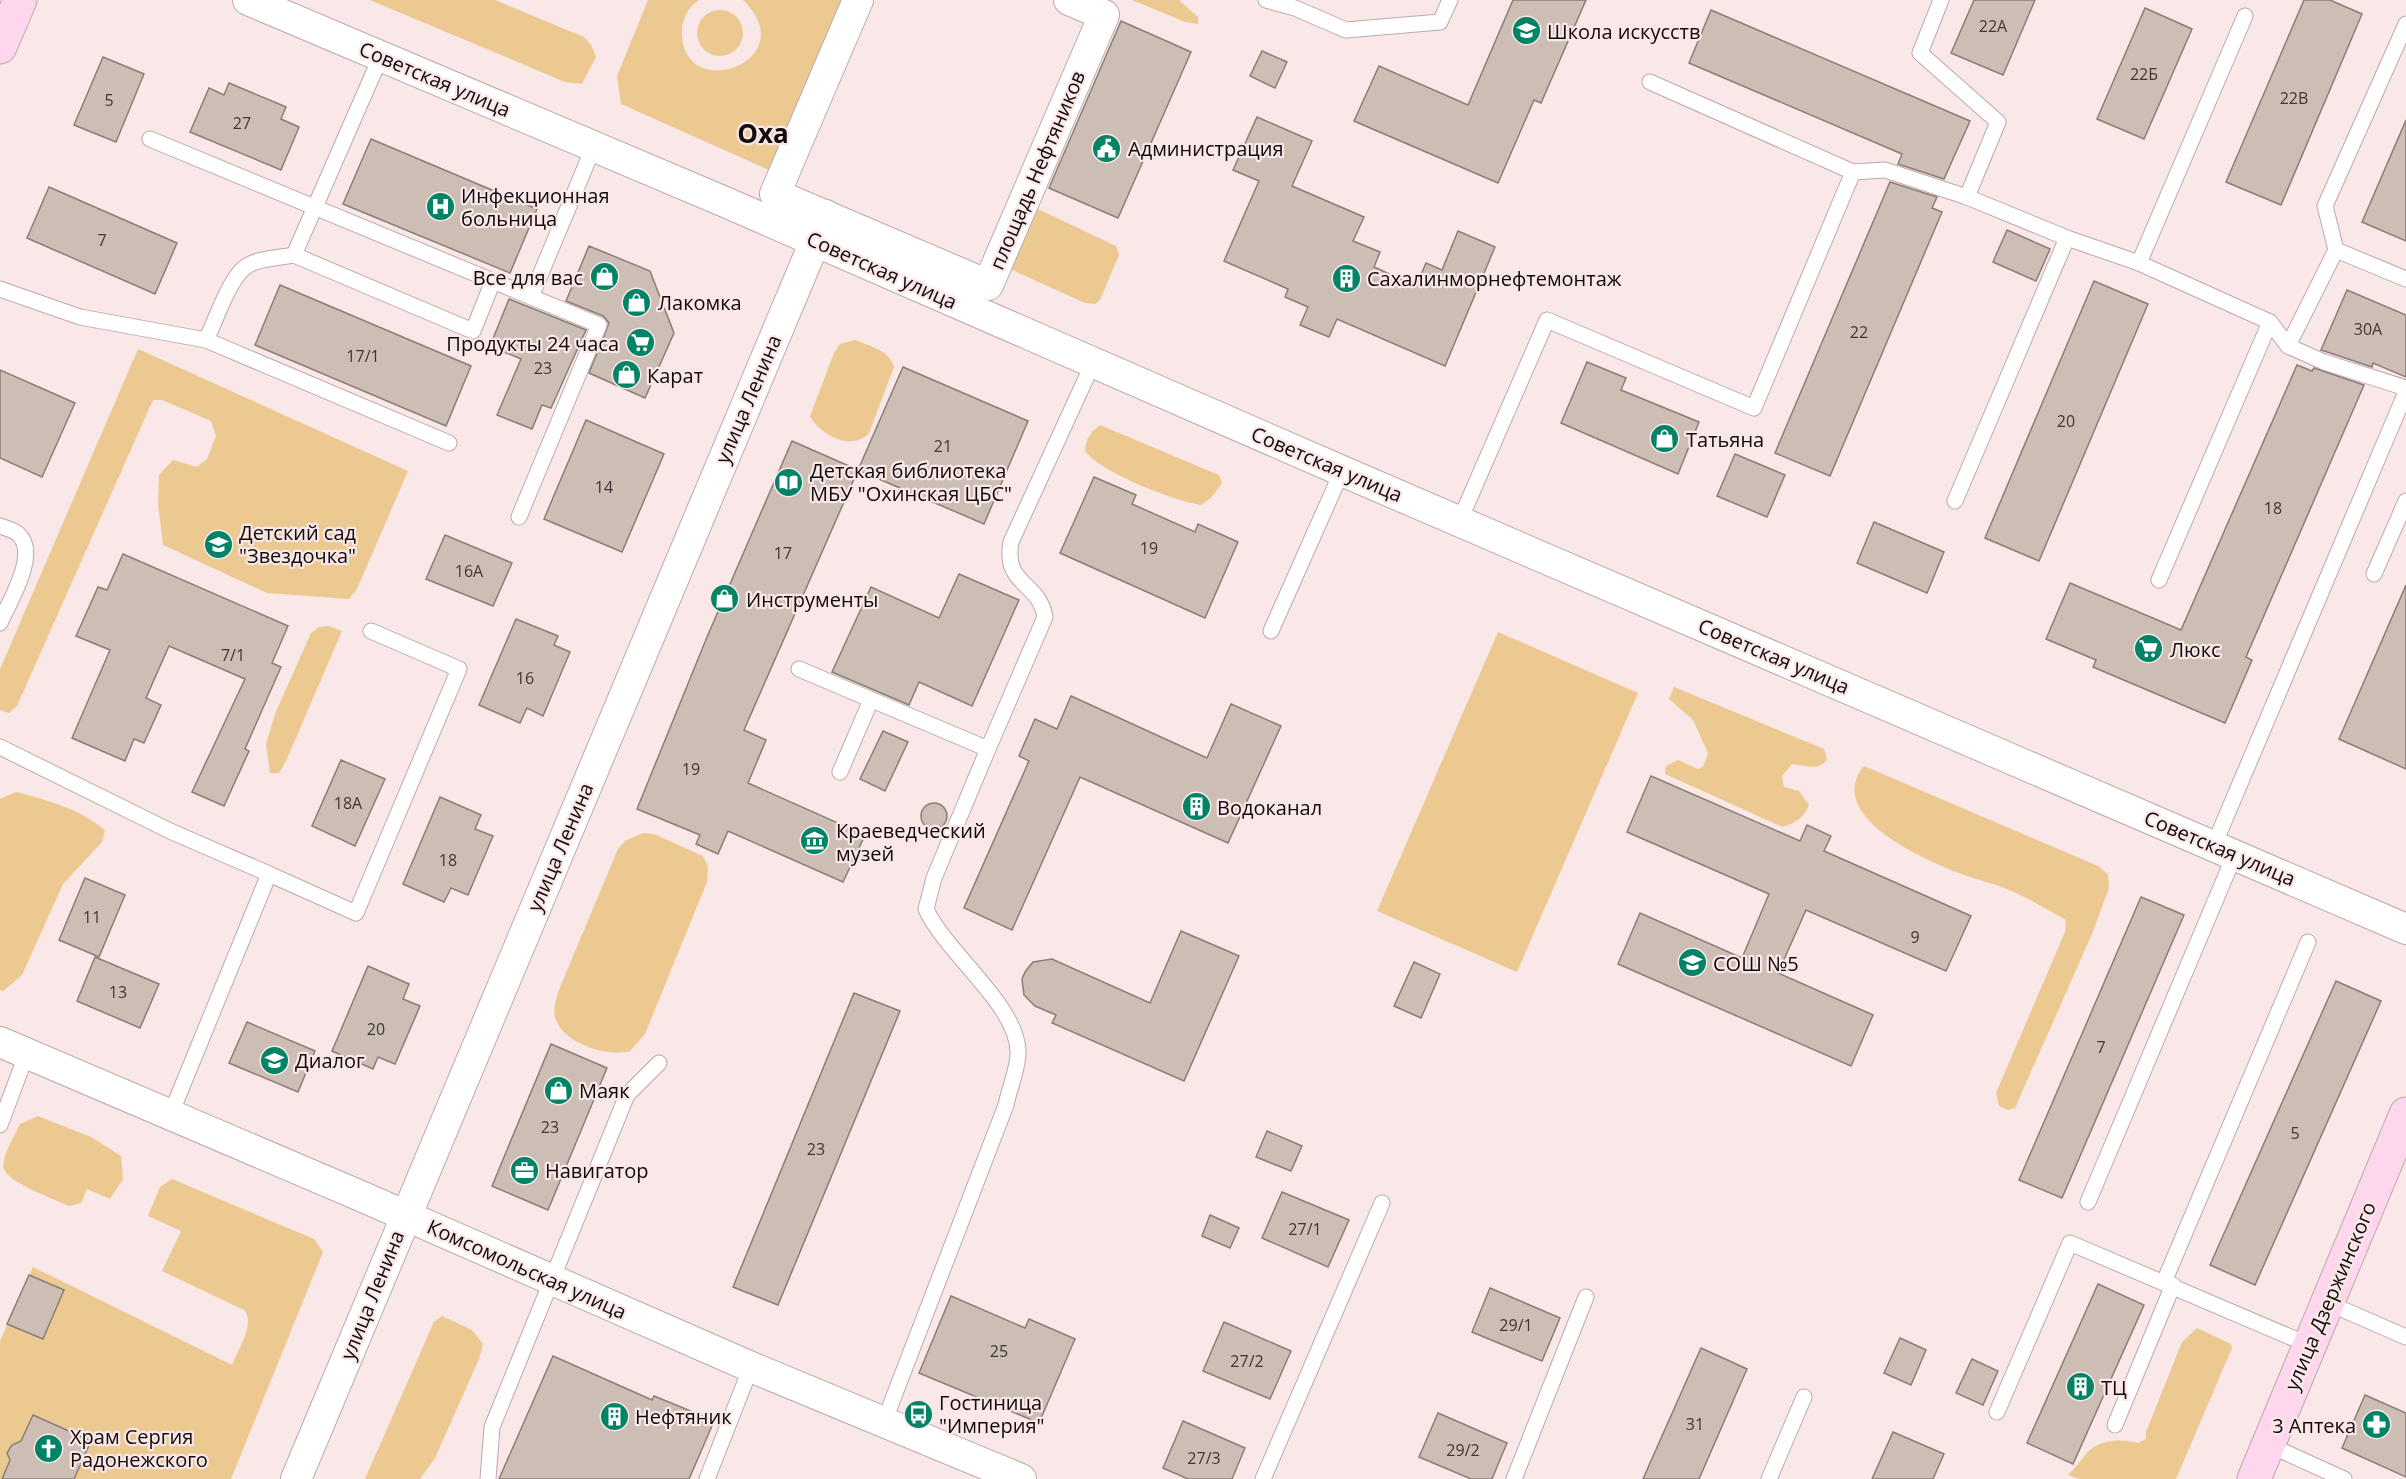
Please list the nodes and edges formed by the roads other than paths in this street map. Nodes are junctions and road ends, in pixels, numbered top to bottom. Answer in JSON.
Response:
{"nodes":[{"id":1,"x":20,"y":0,"type":"edge"},
{"id":2,"x":248,"y":0,"type":"edge"},
{"id":3,"x":858,"y":0,"type":"edge"},
{"id":4,"x":1069,"y":0,"type":"edge"},
{"id":5,"x":1266,"y":0,"type":"edge"},
{"id":6,"x":1450,"y":0,"type":"edge"},
{"id":7,"x":1941,"y":0,"type":"edge"},
{"id":8,"x":2245,"y":16,"type":"dead end"},
{"id":9,"x":2406,"y":24,"type":"edge"},
{"id":10,"x":0,"y":47,"type":"edge"},
{"id":11,"x":381,"y":56,"type":"junction"},
{"id":12,"x":1650,"y":81,"type":"dead end"},
{"id":13,"x":150,"y":139,"type":"dead end"},
{"id":14,"x":594,"y":146,"type":"junction"},
{"id":15,"x":1853,"y":172,"type":"junction"},
{"id":16,"x":1967,"y":198,"type":"junction"},
{"id":17,"x":316,"y":208,"type":"junction"},
{"id":18,"x":820,"y":228,"type":"junction"},
{"id":19,"x":2067,"y":238,"type":"junction"},
{"id":20,"x":2336,"y":250,"type":"junction"},
{"id":21,"x":294,"y":255,"type":"junction"},
{"id":22,"x":2139,"y":263,"type":"junction"},
{"id":23,"x":2406,"y":279,"type":"edge"},
{"id":24,"x":493,"y":281,"type":"junction"},
{"id":25,"x":0,"y":289,"type":"edge"},
{"id":26,"x":531,"y":297,"type":"junction"},
{"id":27,"x":2270,"y":322,"type":"junction"},
{"id":28,"x":206,"y":340,"type":"junction"},
{"id":29,"x":2288,"y":346,"type":"junction"},
{"id":30,"x":1093,"y":363,"type":"junction"},
{"id":31,"x":2406,"y":390,"type":"edge"},
{"id":32,"x":449,"y":442,"type":"dead end"},
{"id":33,"x":1342,"y":471,"type":"junction"},
{"id":34,"x":1955,"y":501,"type":"dead end"},
{"id":35,"x":2406,"y":501,"type":"edge"},
{"id":36,"x":519,"y":517,"type":"dead end"},
{"id":37,"x":1460,"y":520,"type":"junction"},
{"id":38,"x":0,"y":526,"type":"edge"},
{"id":39,"x":2374,"y":574,"type":"dead end"},
{"id":40,"x":2159,"y":580,"type":"dead end"},
{"id":41,"x":0,"y":623,"type":"edge"},
{"id":42,"x":371,"y":631,"type":"dead end"},
{"id":43,"x":1271,"y":631,"type":"dead end"},
{"id":44,"x":799,"y":669,"type":"dead end"},
{"id":45,"x":871,"y":700,"type":"junction"},
{"id":46,"x":0,"y":747,"type":"edge"},
{"id":47,"x":988,"y":749,"type":"junction"},
{"id":48,"x":840,"y":772,"type":"dead end"},
{"id":49,"x":2225,"y":849,"type":"junction"},
{"id":50,"x":269,"y":874,"type":"junction"},
{"id":51,"x":2406,"y":929,"type":"edge"},
{"id":52,"x":2308,"y":942,"type":"dead end"},
{"id":53,"x":13,"y":1047,"type":"edge"},
{"id":54,"x":659,"y":1063,"type":"dead end"},
{"id":55,"x":2406,"y":1114,"type":"edge"},
{"id":56,"x":170,"y":1116,"type":"junction"},
{"id":57,"x":0,"y":1125,"type":"edge"},
{"id":58,"x":2088,"y":1202,"type":"dead end"},
{"id":59,"x":1382,"y":1203,"type":"dead end"},
{"id":60,"x":405,"y":1216,"type":"junction"},
{"id":61,"x":553,"y":1281,"type":"junction"},
{"id":62,"x":2168,"y":1284,"type":"junction"},
{"id":63,"x":1586,"y":1297,"type":"dead end"},
{"id":64,"x":2328,"y":1303,"type":"junction"},
{"id":65,"x":2406,"y":1337,"type":"edge"},
{"id":66,"x":2309,"y":1345,"type":"junction"},
{"id":67,"x":751,"y":1367,"type":"junction"},
{"id":68,"x":1804,"y":1397,"type":"dead end"},
{"id":69,"x":1996,"y":1412,"type":"dead end"},
{"id":70,"x":884,"y":1422,"type":"junction"},
{"id":71,"x":2115,"y":1425,"type":"dead end"},
{"id":72,"x":2268,"y":1445,"type":"junction"},
{"id":73,"x":296,"y":1479,"type":"edge"},
{"id":74,"x":488,"y":1479,"type":"edge"},
{"id":75,"x":707,"y":1479,"type":"edge"},
{"id":76,"x":1021,"y":1479,"type":"edge"},
{"id":77,"x":1263,"y":1479,"type":"edge"},
{"id":78,"x":1514,"y":1479,"type":"edge"},
{"id":79,"x":1769,"y":1479,"type":"edge"},
{"id":80,"x":2254,"y":1479,"type":"edge"},
{"id":81,"x":2344,"y":1479,"type":"edge"}],
"edges":[{"from":1,"to":10,"type":"street"},
{"from":2,"to":11,"type":"street","name":"Советская улица"},
{"from":3,"to":18,"type":"street","name":"площадь Нефтяников"},
{"from":4,"to":18,"type":"street","name":"площадь Нефтяников"},
{"from":5,"to":6,"type":"lane"},
{"from":7,"to":16,"type":"lane"},
{"from":8,"to":22,"type":"lane"},
{"from":9,"to":20,"type":"lane"},
{"from":11,"to":14,"type":"street","name":"Советская улица"},
{"from":11,"to":17,"type":"lane"},
{"from":12,"to":15,"type":"lane"},
{"from":13,"to":17,"type":"lane"},
{"from":14,"to":18,"type":"street","name":"Советская улица"},
{"from":14,"to":26,"type":"lane"},
{"from":15,"to":16,"type":"lane"},
{"from":15,"to":37,"type":"lane"},
{"from":16,"to":19,"type":"lane"},
{"from":17,"to":21,"type":"lane"},
{"from":17,"to":24,"type":"lane"},
{"from":18,"to":30,"type":"street","name":"Советская улица"},
{"from":18,"to":60,"type":"street","name":"улица Ленина"},
{"from":19,"to":22,"type":"lane"},
{"from":19,"to":34,"type":"lane"},
{"from":20,"to":23,"type":"lane"},
{"from":20,"to":29,"type":"lane"},
{"from":21,"to":24,"type":"lane"},
{"from":21,"to":28,"type":"lane"},
{"from":22,"to":27,"type":"lane"},
{"from":24,"to":26,"type":"lane"},
{"from":25,"to":28,"type":"lane"},
{"from":26,"to":36,"type":"lane"},
{"from":27,"to":29,"type":"lane"},
{"from":27,"to":40,"type":"lane"},
{"from":28,"to":32,"type":"lane"},
{"from":29,"to":31,"type":"lane"},
{"from":30,"to":33,"type":"street","name":"Советская улица"},
{"from":30,"to":47,"type":"lane"},
{"from":31,"to":49,"type":"lane"},
{"from":33,"to":37,"type":"street","name":"Советская улица"},
{"from":33,"to":43,"type":"lane"},
{"from":35,"to":39,"type":"lane"},
{"from":37,"to":49,"type":"street","name":"Советская улица"},
{"from":38,"to":41,"type":"lane"},
{"from":42,"to":50,"type":"lane"},
{"from":44,"to":45,"type":"lane"},
{"from":45,"to":47,"type":"lane"},
{"from":45,"to":48,"type":"lane"},
{"from":46,"to":50,"type":"lane"},
{"from":47,"to":70,"type":"lane"},
{"from":49,"to":51,"type":"street","name":"Советская улица"},
{"from":49,"to":58,"type":"lane"},
{"from":50,"to":56,"type":"lane"},
{"from":52,"to":62,"type":"lane"},
{"from":53,"to":56,"type":"street","name":"Комсомольская улица"},
{"from":53,"to":57,"type":"lane"},
{"from":54,"to":61,"type":"lane"},
{"from":55,"to":64,"type":"street","name":"улица Дзержинского"},
{"from":56,"to":60,"type":"street","name":"Комсомольская улица"},
{"from":59,"to":77,"type":"lane"},
{"from":60,"to":61,"type":"street","name":"Комсомольская улица"},
{"from":60,"to":73,"type":"street","name":"улица Ленина"},
{"from":61,"to":67,"type":"street","name":"Комсомольская улица"},
{"from":61,"to":74,"type":"lane"},
{"from":62,"to":66,"type":"lane"},
{"from":62,"to":69,"type":"lane"},
{"from":62,"to":71,"type":"lane"},
{"from":63,"to":78,"type":"lane"},
{"from":64,"to":65,"type":"lane"},
{"from":64,"to":66,"type":"street","name":"улица Дзержинского"},
{"from":66,"to":72,"type":"street","name":"улица Дзержинского"},
{"from":67,"to":70,"type":"street","name":"Комсомольская улица"},
{"from":67,"to":75,"type":"lane"},
{"from":68,"to":79,"type":"lane"},
{"from":70,"to":76,"type":"street","name":"Комсомольская улица"},
{"from":72,"to":80,"type":"street","name":"улица Дзержинского"},
{"from":72,"to":81,"type":"lane"}]}
